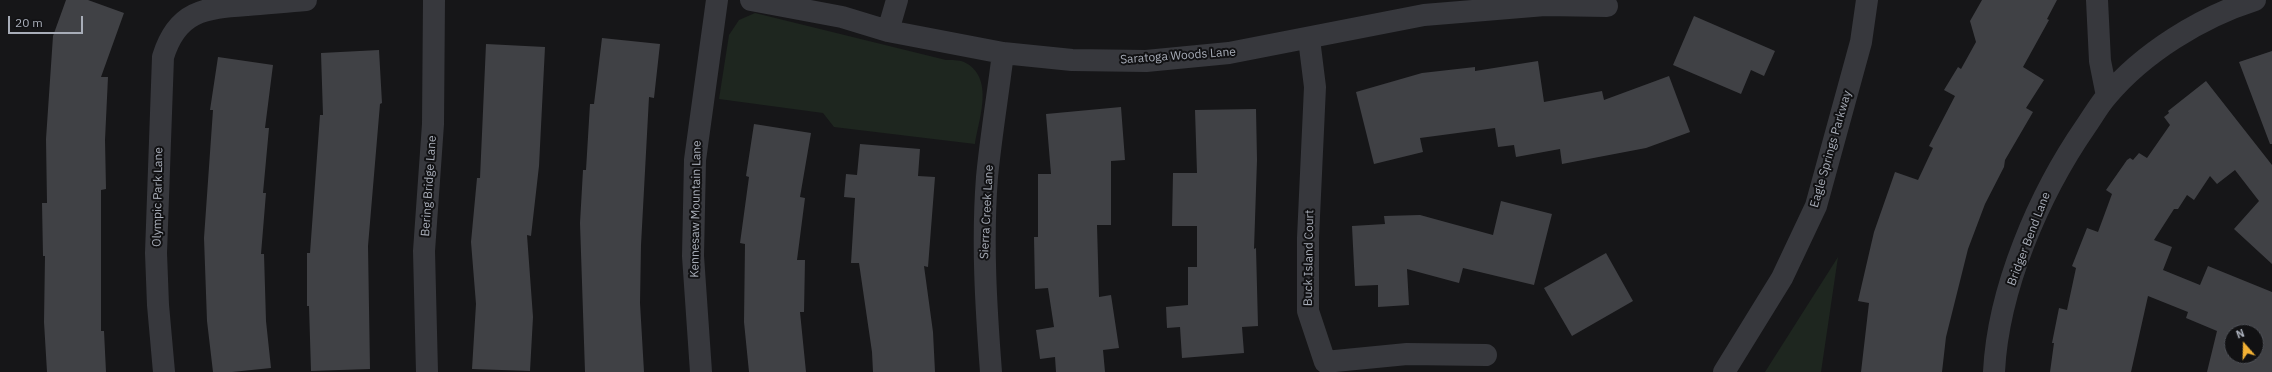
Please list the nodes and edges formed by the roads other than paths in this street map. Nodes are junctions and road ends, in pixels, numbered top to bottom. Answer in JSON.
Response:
{"nodes":[{"id":1,"x":306,"y":0,"type":"edge"},
{"id":2,"x":434,"y":0,"type":"edge"},
{"id":3,"x":717,"y":0,"type":"edge"},
{"id":4,"x":751,"y":0,"type":"edge"},
{"id":5,"x":897,"y":0,"type":"edge"},
{"id":6,"x":1867,"y":0,"type":"edge"},
{"id":7,"x":2097,"y":0,"type":"edge"},
{"id":8,"x":2254,"y":0,"type":"edge"},
{"id":9,"x":2228,"y":3,"type":"edge"},
{"id":10,"x":1607,"y":6,"type":"dead end"},
{"id":11,"x":845,"y":9,"type":"edge"},
{"id":12,"x":888,"y":31,"type":"junction"},
{"id":13,"x":1309,"y":39,"type":"junction"},
{"id":14,"x":1003,"y":53,"type":"junction"},
{"id":15,"x":2106,"y":96,"type":"junction"},
{"id":16,"x":1486,"y":355,"type":"dead end"},
{"id":17,"x":164,"y":372,"type":"edge"},
{"id":18,"x":427,"y":372,"type":"edge"},
{"id":19,"x":701,"y":372,"type":"edge"},
{"id":20,"x":992,"y":372,"type":"edge"},
{"id":21,"x":1724,"y":372,"type":"edge"},
{"id":22,"x":1994,"y":372,"type":"edge"}],
"edges":[{"from":1,"to":17,"type":"street","name":"Olympic Park Lane"},
{"from":2,"to":18,"type":"street","name":"Bering Bridge Lane"},
{"from":3,"to":19,"type":"street","name":"Kennesaw Mountain Lane"},
{"from":4,"to":11,"type":"street","name":"Saratoga Woods Lane"},
{"from":5,"to":12,"type":"street"},
{"from":6,"to":21,"type":"street","name":"Eagle Springs Parkway"},
{"from":7,"to":15,"type":"street"},
{"from":8,"to":9,"type":"street","name":"Bridger Bend Lane"},
{"from":9,"to":15,"type":"street","name":"Bridger Bend Lane"},
{"from":10,"to":13,"type":"street","name":"Saratoga Woods Lane"},
{"from":11,"to":12,"type":"street","name":"Saratoga Woods Lane"},
{"from":12,"to":14,"type":"street","name":"Saratoga Woods Lane"},
{"from":13,"to":14,"type":"street","name":"Saratoga Woods Lane"},
{"from":13,"to":16,"type":"street","name":"Buck Island Court"},
{"from":14,"to":20,"type":"street","name":"Sierra Creek Lane"},
{"from":15,"to":22,"type":"street","name":"Bridger Bend Lane"}]}
